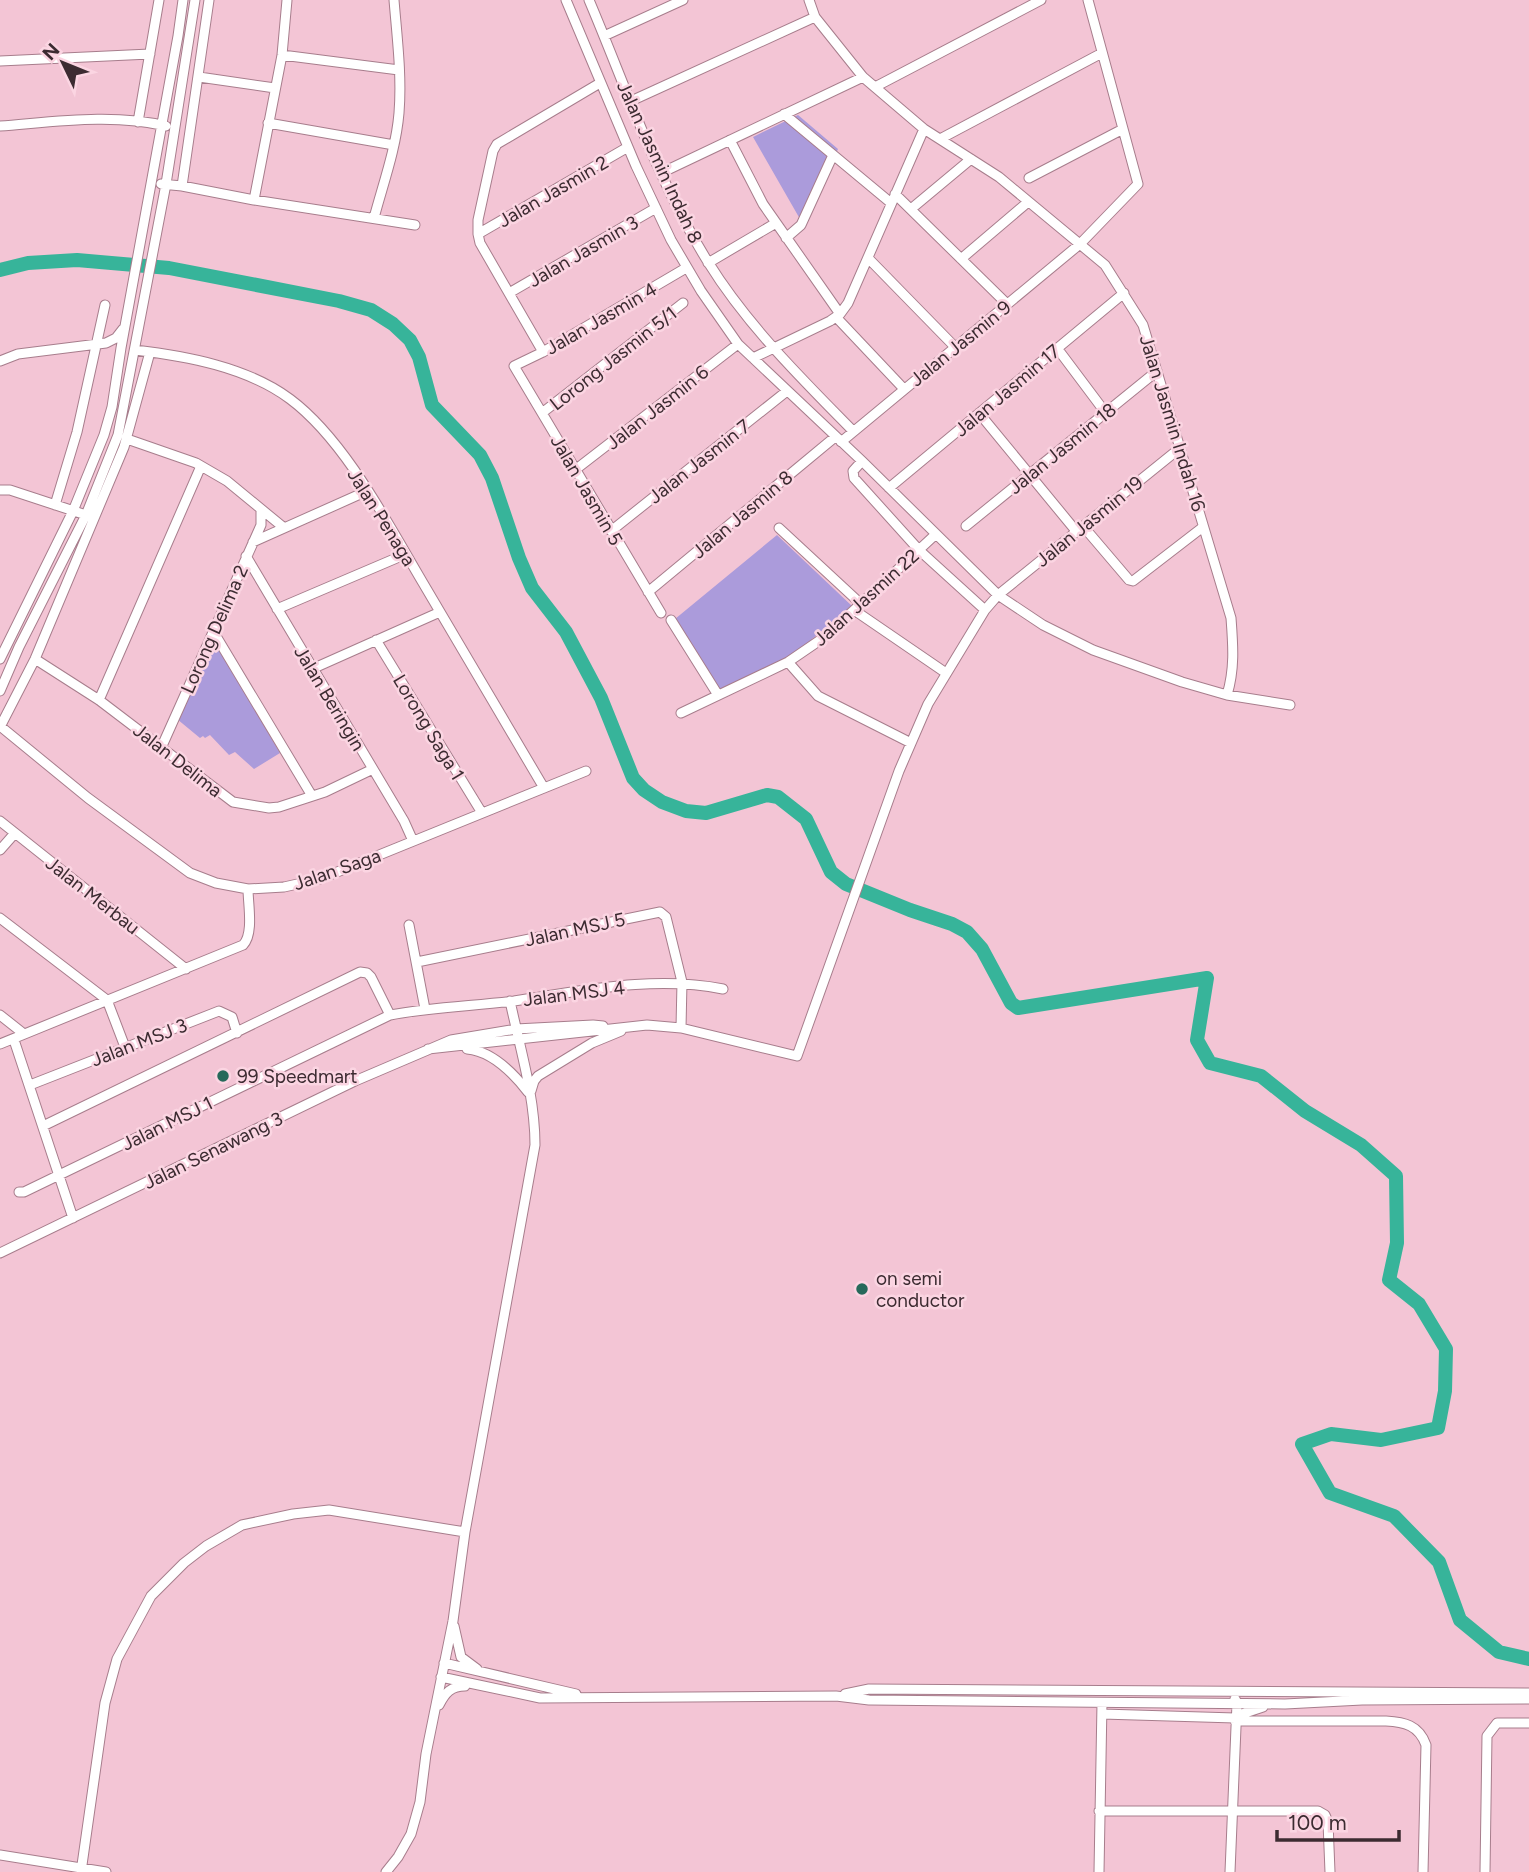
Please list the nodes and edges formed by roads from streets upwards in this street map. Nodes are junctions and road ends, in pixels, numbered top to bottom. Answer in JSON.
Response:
{"nodes":[{"id":1,"x":159,"y":0,"type":"edge"},
{"id":2,"x":183,"y":0,"type":"edge"},
{"id":3,"x":195,"y":0,"type":"edge"},
{"id":4,"x":209,"y":0,"type":"edge"},
{"id":5,"x":287,"y":0,"type":"edge"},
{"id":6,"x":394,"y":0,"type":"edge"},
{"id":7,"x":566,"y":0,"type":"edge"},
{"id":8,"x":589,"y":0,"type":"edge"},
{"id":9,"x":683,"y":0,"type":"edge"},
{"id":10,"x":809,"y":0,"type":"edge"},
{"id":11,"x":1041,"y":0,"type":"edge"},
{"id":12,"x":1088,"y":0,"type":"edge"},
{"id":13,"x":815,"y":17,"type":"junction"},
{"id":14,"x":604,"y":36,"type":"junction"},
{"id":15,"x":1102,"y":52,"type":"junction"},
{"id":16,"x":150,"y":54,"type":"junction"},
{"id":17,"x":282,"y":55,"type":"junction"},
{"id":18,"x":0,"y":61,"type":"edge"},
{"id":19,"x":399,"y":70,"type":"junction"},
{"id":20,"x":199,"y":77,"type":"junction"},
{"id":21,"x":863,"y":77,"type":"junction"},
{"id":22,"x":600,"y":83,"type":"junction"},
{"id":23,"x":875,"y":87,"type":"junction"},
{"id":24,"x":275,"y":88,"type":"junction"},
{"id":25,"x":631,"y":101,"type":"junction"},
{"id":26,"x":784,"y":114,"type":"junction"},
{"id":27,"x":138,"y":122,"type":"junction"},
{"id":28,"x":268,"y":124,"type":"junction"},
{"id":29,"x":163,"y":125,"type":"junction"},
{"id":30,"x":0,"y":126,"type":"edge"},
{"id":31,"x":174,"y":129,"type":"junction"},
{"id":32,"x":924,"y":129,"type":"junction"},
{"id":33,"x":1123,"y":129,"type":"junction"},
{"id":34,"x":940,"y":139,"type":"junction"},
{"id":35,"x":730,"y":140,"type":"junction"},
{"id":36,"x":394,"y":145,"type":"junction"},
{"id":37,"x":628,"y":147,"type":"junction"},
{"id":38,"x":833,"y":155,"type":"junction"},
{"id":39,"x":971,"y":159,"type":"junction"},
{"id":40,"x":661,"y":173,"type":"junction"},
{"id":41,"x":1029,"y":178,"type":"dead end"},
{"id":42,"x":166,"y":184,"type":"junction"},
{"id":43,"x":182,"y":186,"type":"junction"},
{"id":44,"x":893,"y":199,"type":"junction"},
{"id":45,"x":254,"y":200,"type":"junction"},
{"id":46,"x":1028,"y":202,"type":"junction"},
{"id":47,"x":656,"y":208,"type":"junction"},
{"id":48,"x":911,"y":209,"type":"junction"},
{"id":49,"x":374,"y":218,"type":"junction"},
{"id":50,"x":776,"y":223,"type":"junction"},
{"id":51,"x":415,"y":225,"type":"dead end"},
{"id":52,"x":478,"y":234,"type":"junction"},
{"id":53,"x":786,"y":238,"type":"junction"},
{"id":54,"x":1080,"y":244,"type":"junction"},
{"id":55,"x":139,"y":251,"type":"junction"},
{"id":56,"x":868,"y":257,"type":"junction"},
{"id":57,"x":961,"y":259,"type":"junction"},
{"id":58,"x":708,"y":263,"type":"junction"},
{"id":59,"x":687,"y":268,"type":"junction"},
{"id":60,"x":509,"y":293,"type":"junction"},
{"id":61,"x":1125,"y":293,"type":"junction"},
{"id":62,"x":683,"y":303,"type":"dead end"},
{"id":63,"x":1007,"y":304,"type":"junction"},
{"id":64,"x":104,"y":305,"type":"dead end"},
{"id":65,"x":838,"y":316,"type":"junction"},
{"id":66,"x":125,"y":327,"type":"junction"},
{"id":67,"x":738,"y":344,"type":"junction"},
{"id":68,"x":96,"y":345,"type":"junction"},
{"id":69,"x":955,"y":347,"type":"junction"},
{"id":70,"x":1057,"y":348,"type":"junction"},
{"id":71,"x":773,"y":349,"type":"junction"},
{"id":72,"x":135,"y":350,"type":"junction"},
{"id":73,"x":150,"y":352,"type":"junction"},
{"id":74,"x":543,"y":352,"type":"junction"},
{"id":75,"x":753,"y":358,"type":"junction"},
{"id":76,"x":0,"y":361,"type":"edge"},
{"id":77,"x":118,"y":363,"type":"junction"},
{"id":78,"x":514,"y":366,"type":"joint"},
{"id":79,"x":1157,"y":370,"type":"junction"},
{"id":80,"x":904,"y":390,"type":"junction"},
{"id":81,"x":787,"y":391,"type":"junction"},
{"id":82,"x":1105,"y":412,"type":"junction"},
{"id":83,"x":542,"y":413,"type":"junction"},
{"id":84,"x":979,"y":414,"type":"junction"},
{"id":85,"x":853,"y":431,"type":"junction"},
{"id":86,"x":127,"y":439,"type":"junction"},
{"id":87,"x":838,"y":439,"type":"junction"},
{"id":88,"x":1180,"y":448,"type":"junction"},
{"id":89,"x":863,"y":461,"type":"junction"},
{"id":90,"x":201,"y":466,"type":"junction"},
{"id":91,"x":575,"y":470,"type":"junction"},
{"id":92,"x":1029,"y":475,"type":"junction"},
{"id":93,"x":889,"y":488,"type":"junction"},
{"id":94,"x":0,"y":490,"type":"edge"},
{"id":95,"x":367,"y":491,"type":"junction"},
{"id":96,"x":55,"y":505,"type":"junction"},
{"id":97,"x":73,"y":511,"type":"junction"},
{"id":98,"x":261,"y":511,"type":"junction"},
{"id":99,"x":86,"y":515,"type":"junction"},
{"id":100,"x":966,"y":526,"type":"dead end"},
{"id":101,"x":283,"y":527,"type":"junction"},
{"id":102,"x":1203,"y":527,"type":"junction"},
{"id":103,"x":779,"y":528,"type":"dead end"},
{"id":104,"x":1079,"y":528,"type":"junction"},
{"id":105,"x":611,"y":531,"type":"junction"},
{"id":106,"x":936,"y":534,"type":"junction"},
{"id":107,"x":253,"y":542,"type":"junction"},
{"id":108,"x":919,"y":550,"type":"junction"},
{"id":109,"x":406,"y":554,"type":"junction"},
{"id":110,"x":246,"y":556,"type":"junction"},
{"id":111,"x":648,"y":592,"type":"junction"},
{"id":112,"x":998,"y":595,"type":"junction"},
{"id":113,"x":858,"y":607,"type":"junction"},
{"id":114,"x":277,"y":609,"type":"junction"},
{"id":115,"x":985,"y":610,"type":"junction"},
{"id":116,"x":440,"y":612,"type":"junction"},
{"id":117,"x":661,"y":613,"type":"dead end"},
{"id":118,"x":671,"y":620,"type":"dead end"},
{"id":119,"x":213,"y":631,"type":"junction"},
{"id":120,"x":376,"y":640,"type":"junction"},
{"id":121,"x":0,"y":659,"type":"edge"},
{"id":122,"x":35,"y":659,"type":"junction"},
{"id":123,"x":788,"y":662,"type":"junction"},
{"id":124,"x":312,"y":669,"type":"junction"},
{"id":125,"x":946,"y":673,"type":"junction"},
{"id":126,"x":0,"y":691,"type":"edge"},
{"id":127,"x":718,"y":695,"type":"junction"},
{"id":128,"x":1227,"y":695,"type":"junction"},
{"id":129,"x":99,"y":700,"type":"junction"},
{"id":130,"x":1290,"y":705,"type":"dead end"},
{"id":131,"x":681,"y":713,"type":"dead end"},
{"id":132,"x":0,"y":727,"type":"edge"},
{"id":133,"x":911,"y":743,"type":"junction"},
{"id":134,"x":162,"y":746,"type":"junction"},
{"id":135,"x":373,"y":769,"type":"junction"},
{"id":136,"x":586,"y":771,"type":"dead end"},
{"id":137,"x":544,"y":788,"type":"junction"},
{"id":138,"x":312,"y":796,"type":"junction"},
{"id":139,"x":482,"y":813,"type":"junction"},
{"id":140,"x":0,"y":821,"type":"edge"},
{"id":141,"x":15,"y":833,"type":"junction"},
{"id":142,"x":413,"y":841,"type":"junction"},
{"id":143,"x":0,"y":850,"type":"edge"},
{"id":144,"x":248,"y":889,"type":"junction"},
{"id":145,"x":0,"y":918,"type":"edge"},
{"id":146,"x":409,"y":925,"type":"dead end"},
{"id":147,"x":417,"y":962,"type":"junction"},
{"id":148,"x":186,"y":969,"type":"junction"},
{"id":149,"x":682,"y":982,"type":"junction"},
{"id":150,"x":723,"y":989,"type":"dead end"},
{"id":151,"x":107,"y":1000,"type":"junction"},
{"id":152,"x":510,"y":1001,"type":"junction"},
{"id":153,"x":425,"y":1009,"type":"junction"},
{"id":154,"x":0,"y":1015,"type":"edge"},
{"id":155,"x":390,"y":1015,"type":"junction"},
{"id":156,"x":647,"y":1025,"type":"junction"},
{"id":157,"x":612,"y":1028,"type":"junction"},
{"id":158,"x":681,"y":1028,"type":"junction"},
{"id":159,"x":516,"y":1029,"type":"junction"},
{"id":160,"x":237,"y":1032,"type":"junction"},
{"id":161,"x":24,"y":1034,"type":"junction"},
{"id":162,"x":518,"y":1040,"type":"junction"},
{"id":163,"x":15,"y":1043,"type":"dead end"},
{"id":164,"x":0,"y":1044,"type":"edge"},
{"id":165,"x":125,"y":1047,"type":"junction"},
{"id":166,"x":452,"y":1047,"type":"junction"},
{"id":167,"x":428,"y":1049,"type":"junction"},
{"id":168,"x":30,"y":1085,"type":"junction"},
{"id":169,"x":530,"y":1094,"type":"junction"},
{"id":170,"x":43,"y":1125,"type":"junction"},
{"id":171,"x":58,"y":1176,"type":"junction"},
{"id":172,"x":19,"y":1192,"type":"dead end"},
{"id":173,"x":73,"y":1218,"type":"junction"},
{"id":174,"x":0,"y":1253,"type":"edge"},
{"id":175,"x":465,"y":1532,"type":"junction"},
{"id":176,"x":453,"y":1621,"type":"junction"},
{"id":177,"x":443,"y":1663,"type":"junction"},
{"id":178,"x":486,"y":1675,"type":"junction"},
{"id":179,"x":441,"y":1677,"type":"junction"},
{"id":180,"x":498,"y":1690,"type":"junction"},
{"id":181,"x":1331,"y":1691,"type":"junction"},
{"id":182,"x":1144,"y":1692,"type":"junction"},
{"id":183,"x":1529,"y":1693,"type":"edge"},
{"id":184,"x":836,"y":1696,"type":"junction"},
{"id":185,"x":592,"y":1698,"type":"junction"},
{"id":186,"x":1529,"y":1699,"type":"edge"},
{"id":187,"x":1102,"y":1703,"type":"junction"},
{"id":188,"x":1193,"y":1703,"type":"junction"},
{"id":189,"x":1237,"y":1703,"type":"junction"},
{"id":190,"x":1285,"y":1704,"type":"junction"},
{"id":191,"x":434,"y":1712,"type":"junction"},
{"id":192,"x":1102,"y":1714,"type":"junction"},
{"id":193,"x":1236,"y":1718,"type":"junction"},
{"id":194,"x":1529,"y":1723,"type":"edge"},
{"id":195,"x":1231,"y":1810,"type":"junction"},
{"id":196,"x":1099,"y":1811,"type":"junction"},
{"id":197,"x":0,"y":1855,"type":"edge"},
{"id":198,"x":81,"y":1871,"type":"edge"},
{"id":199,"x":106,"y":1872,"type":"edge"},
{"id":200,"x":386,"y":1872,"type":"edge"},
{"id":201,"x":1099,"y":1872,"type":"edge"},
{"id":202,"x":1230,"y":1872,"type":"edge"},
{"id":203,"x":1329,"y":1872,"type":"edge"},
{"id":204,"x":1423,"y":1872,"type":"edge"},
{"id":205,"x":1485,"y":1872,"type":"edge"}],
"edges":[{"from":1,"to":16,"type":"street"},
{"from":2,"to":29,"type":"street"},
{"from":3,"to":31,"type":"street"},
{"from":4,"to":20,"type":"street"},
{"from":5,"to":17,"type":"street"},
{"from":6,"to":19,"type":"street"},
{"from":7,"to":22,"type":"street"},
{"from":8,"to":14,"type":"street","name":"Jalan Jasmin Indah 8"},
{"from":9,"to":14,"type":"street"},
{"from":10,"to":13,"type":"street","name":"Jalan Jasmin Indah 16"},
{"from":11,"to":23,"type":"street"},
{"from":12,"to":15,"type":"street"},
{"from":13,"to":21,"type":"street","name":"Jalan Jasmin Indah 16"},
{"from":13,"to":25,"type":"street"},
{"from":14,"to":25,"type":"street","name":"Jalan Jasmin Indah 8"},
{"from":15,"to":33,"type":"street"},
{"from":15,"to":34,"type":"street"},
{"from":16,"to":18,"type":"street"},
{"from":16,"to":27,"type":"street"},
{"from":17,"to":19,"type":"street"},
{"from":17,"to":24,"type":"street"},
{"from":19,"to":36,"type":"street"},
{"from":20,"to":24,"type":"street"},
{"from":20,"to":43,"type":"street"},
{"from":21,"to":23,"type":"street","name":"Jalan Jasmin Indah 16"},
{"from":21,"to":26,"type":"street"},
{"from":22,"to":37,"type":"street"},
{"from":22,"to":52,"type":"street"},
{"from":23,"to":32,"type":"street","name":"Jalan Jasmin Indah 16"},
{"from":24,"to":28,"type":"street"},
{"from":25,"to":40,"type":"street","name":"Jalan Jasmin Indah 8"},
{"from":26,"to":35,"type":"street"},
{"from":26,"to":38,"type":"street"},
{"from":27,"to":29,"type":"street"},
{"from":27,"to":30,"type":"street"},
{"from":28,"to":36,"type":"street"},
{"from":28,"to":45,"type":"street"},
{"from":29,"to":31,"type":"street"},
{"from":29,"to":55,"type":"street"},
{"from":31,"to":42,"type":"street"},
{"from":32,"to":34,"type":"street","name":"Jalan Jasmin Indah 16"},
{"from":32,"to":44,"type":"street"},
{"from":33,"to":41,"type":"street"},
{"from":33,"to":54,"type":"street","name":"Jalan Jasmin 9"},
{"from":34,"to":39,"type":"street","name":"Jalan Jasmin Indah 16"},
{"from":35,"to":40,"type":"street"},
{"from":35,"to":50,"type":"street"},
{"from":36,"to":49,"type":"street"},
{"from":37,"to":47,"type":"street"},
{"from":37,"to":52,"type":"street","name":"Jalan Jasmin 2"},
{"from":38,"to":44,"type":"street"},
{"from":38,"to":53,"type":"street"},
{"from":39,"to":46,"type":"street","name":"Jalan Jasmin Indah 16"},
{"from":39,"to":48,"type":"street"},
{"from":40,"to":58,"type":"street","name":"Jalan Jasmin Indah 8"},
{"from":42,"to":43,"type":"street"},
{"from":42,"to":55,"type":"street"},
{"from":42,"to":72,"type":"street"},
{"from":43,"to":45,"type":"street"},
{"from":44,"to":48,"type":"street"},
{"from":44,"to":56,"type":"street"},
{"from":45,"to":49,"type":"street"},
{"from":46,"to":54,"type":"street","name":"Jalan Jasmin Indah 16"},
{"from":46,"to":57,"type":"street"},
{"from":47,"to":59,"type":"street"},
{"from":47,"to":60,"type":"street","name":"Jalan Jasmin 3"},
{"from":48,"to":57,"type":"street"},
{"from":49,"to":51,"type":"street"},
{"from":50,"to":53,"type":"street"},
{"from":50,"to":58,"type":"street"},
{"from":52,"to":60,"type":"street"},
{"from":53,"to":65,"type":"street"},
{"from":54,"to":61,"type":"street","name":"Jalan Jasmin Indah 16"},
{"from":54,"to":63,"type":"street","name":"Jalan Jasmin 9"},
{"from":55,"to":66,"type":"street"},
{"from":56,"to":65,"type":"street"},
{"from":56,"to":69,"type":"street"},
{"from":57,"to":63,"type":"street"},
{"from":58,"to":71,"type":"street","name":"Jalan Jasmin Indah 8"},
{"from":59,"to":67,"type":"street"},
{"from":59,"to":74,"type":"street","name":"Jalan Jasmin 4"},
{"from":60,"to":74,"type":"street"},
{"from":61,"to":70,"type":"street","name":"Jalan Jasmin 17"},
{"from":61,"to":79,"type":"street","name":"Jalan Jasmin Indah 16"},
{"from":62,"to":83,"type":"street","name":"Lorong Jasmin 5/1"},
{"from":63,"to":69,"type":"street","name":"Jalan Jasmin 9"},
{"from":64,"to":68,"type":"street"},
{"from":65,"to":71,"type":"street"},
{"from":65,"to":80,"type":"street"},
{"from":66,"to":68,"type":"street"},
{"from":66,"to":77,"type":"street"},
{"from":67,"to":75,"type":"street"},
{"from":67,"to":91,"type":"street","name":"Jalan Jasmin 6"},
{"from":68,"to":76,"type":"street"},
{"from":68,"to":77,"type":"street"},
{"from":68,"to":96,"type":"street"},
{"from":69,"to":80,"type":"street","name":"Jalan Jasmin 9"},
{"from":70,"to":82,"type":"street"},
{"from":70,"to":84,"type":"street","name":"Jalan Jasmin 17"},
{"from":71,"to":75,"type":"street"},
{"from":71,"to":85,"type":"street","name":"Jalan Jasmin Indah 8"},
{"from":72,"to":73,"type":"street","name":"Jalan Penaga"},
{"from":72,"to":99,"type":"street"},
{"from":73,"to":86,"type":"street"},
{"from":73,"to":95,"type":"street","name":"Jalan Penaga"},
{"from":74,"to":78,"type":"street","name":"Jalan Jasmin 4"},
{"from":75,"to":81,"type":"street"},
{"from":77,"to":97,"type":"street"},
{"from":78,"to":83,"type":"street","name":"Jalan Jasmin 5"},
{"from":79,"to":82,"type":"street","name":"Jalan Jasmin 18"},
{"from":79,"to":88,"type":"street","name":"Jalan Jasmin Indah 16"},
{"from":80,"to":85,"type":"street","name":"Jalan Jasmin 9"},
{"from":81,"to":87,"type":"street"},
{"from":81,"to":105,"type":"street","name":"Jalan Jasmin 7"},
{"from":82,"to":92,"type":"street","name":"Jalan Jasmin 18"},
{"from":83,"to":91,"type":"street","name":"Jalan Jasmin 5"},
{"from":84,"to":92,"type":"street"},
{"from":84,"to":93,"type":"street","name":"Jalan Jasmin 17"},
{"from":85,"to":87,"type":"street","name":"Jalan Jasmin 9"},
{"from":86,"to":90,"type":"street"},
{"from":86,"to":122,"type":"street"},
{"from":87,"to":89,"type":"street"},
{"from":87,"to":111,"type":"street","name":"Jalan Jasmin 8"},
{"from":88,"to":102,"type":"street","name":"Jalan Jasmin Indah 16"},
{"from":88,"to":104,"type":"street","name":"Jalan Jasmin 19"},
{"from":89,"to":93,"type":"street"},
{"from":89,"to":108,"type":"street"},
{"from":90,"to":98,"type":"street"},
{"from":90,"to":129,"type":"street"},
{"from":91,"to":105,"type":"street","name":"Jalan Jasmin 5"},
{"from":92,"to":100,"type":"street","name":"Jalan Jasmin 18"},
{"from":92,"to":104,"type":"street"},
{"from":93,"to":106,"type":"street"},
{"from":94,"to":96,"type":"street"},
{"from":95,"to":101,"type":"street"},
{"from":95,"to":109,"type":"street","name":"Jalan Penaga"},
{"from":96,"to":97,"type":"street"},
{"from":97,"to":99,"type":"street"},
{"from":97,"to":121,"type":"street"},
{"from":98,"to":101,"type":"street"},
{"from":98,"to":107,"type":"street","name":"Lorong Delima 2"},
{"from":99,"to":126,"type":"street"},
{"from":101,"to":107,"type":"street"},
{"from":102,"to":104,"type":"street"},
{"from":102,"to":128,"type":"street","name":"Jalan Jasmin Indah 16"},
{"from":103,"to":113,"type":"street"},
{"from":104,"to":112,"type":"street","name":"Jalan Jasmin 19"},
{"from":105,"to":111,"type":"street","name":"Jalan Jasmin 5"},
{"from":106,"to":108,"type":"street","name":"Jalan Jasmin 22"},
{"from":106,"to":112,"type":"street"},
{"from":107,"to":110,"type":"street","name":"Lorong Delima 2"},
{"from":108,"to":113,"type":"street","name":"Jalan Jasmin 22"},
{"from":108,"to":115,"type":"street"},
{"from":109,"to":114,"type":"street"},
{"from":109,"to":116,"type":"street","name":"Jalan Penaga"},
{"from":110,"to":114,"type":"street","name":"Jalan Beringin"},
{"from":110,"to":119,"type":"street","name":"Lorong Delima 2"},
{"from":111,"to":117,"type":"street","name":"Jalan Jasmin 5"},
{"from":112,"to":115,"type":"street","name":"Jalan Jasmin 19"},
{"from":112,"to":128,"type":"street"},
{"from":113,"to":123,"type":"street","name":"Jalan Jasmin 22"},
{"from":113,"to":125,"type":"street"},
{"from":114,"to":124,"type":"street","name":"Jalan Beringin"},
{"from":115,"to":125,"type":"street","name":"Jalan Jasmin 19"},
{"from":116,"to":120,"type":"street"},
{"from":116,"to":137,"type":"street","name":"Jalan Penaga"},
{"from":118,"to":127,"type":"street"},
{"from":119,"to":134,"type":"street","name":"Lorong Delima 2"},
{"from":119,"to":138,"type":"street"},
{"from":120,"to":124,"type":"street"},
{"from":120,"to":139,"type":"street","name":"Lorong Saga 1"},
{"from":122,"to":129,"type":"street","name":"Jalan Delima"},
{"from":122,"to":132,"type":"street"},
{"from":123,"to":127,"type":"street","name":"Jalan Jasmin 22"},
{"from":123,"to":133,"type":"street"},
{"from":124,"to":135,"type":"street","name":"Jalan Beringin"},
{"from":125,"to":133,"type":"street","name":"Jalan Jasmin 19"},
{"from":127,"to":131,"type":"street","name":"Jalan Jasmin 22"},
{"from":128,"to":130,"type":"street"},
{"from":129,"to":134,"type":"street","name":"Jalan Delima"},
{"from":132,"to":144,"type":"street","name":"Jalan Saga"},
{"from":133,"to":158,"type":"street","name":"Jalan Jasmin 19"},
{"from":134,"to":138,"type":"street","name":"Jalan Delima"},
{"from":135,"to":138,"type":"street","name":"Jalan Delima"},
{"from":135,"to":142,"type":"street","name":"Jalan Beringin"},
{"from":136,"to":137,"type":"street","name":"Jalan Saga"},
{"from":137,"to":139,"type":"street","name":"Jalan Saga"},
{"from":139,"to":142,"type":"street","name":"Jalan Saga"},
{"from":140,"to":141,"type":"street","name":"Jalan Merbau"},
{"from":141,"to":143,"type":"street"},
{"from":141,"to":148,"type":"street","name":"Jalan Merbau"},
{"from":142,"to":144,"type":"street","name":"Jalan Saga"},
{"from":144,"to":148,"type":"street"},
{"from":145,"to":151,"type":"street"},
{"from":146,"to":147,"type":"street"},
{"from":147,"to":149,"type":"street","name":"Jalan MSJ 5"},
{"from":147,"to":153,"type":"street"},
{"from":148,"to":151,"type":"street"},
{"from":149,"to":150,"type":"street","name":"Jalan MSJ 4"},
{"from":149,"to":152,"type":"street","name":"Jalan MSJ 4"},
{"from":149,"to":158,"type":"street"},
{"from":151,"to":161,"type":"street"},
{"from":151,"to":165,"type":"street"},
{"from":152,"to":153,"type":"street","name":"Jalan MSJ 4"},
{"from":152,"to":159,"type":"street"},
{"from":153,"to":155,"type":"street","name":"Jalan MSJ 4"},
{"from":154,"to":161,"type":"street"},
{"from":155,"to":160,"type":"street"},
{"from":155,"to":171,"type":"street","name":"Jalan MSJ 1"},
{"from":156,"to":157,"type":"street"},
{"from":156,"to":158,"type":"street"},
{"from":156,"to":169,"type":"street"},
{"from":157,"to":159,"type":"street","name":"Jalan Senawang 3"},
{"from":157,"to":162,"type":"street","name":"Jalan Senawang 3"},
{"from":159,"to":162,"type":"street"},
{"from":159,"to":167,"type":"street","name":"Jalan Senawang 3"},
{"from":160,"to":165,"type":"street","name":"Jalan MSJ 3"},
{"from":160,"to":170,"type":"street"},
{"from":161,"to":164,"type":"street"},
{"from":162,"to":166,"type":"street","name":"Jalan Senawang 3"},
{"from":162,"to":169,"type":"street"},
{"from":163,"to":168,"type":"street"},
{"from":165,"to":168,"type":"street","name":"Jalan MSJ 3"},
{"from":166,"to":167,"type":"street","name":"Jalan Senawang 3"},
{"from":166,"to":169,"type":"street"},
{"from":167,"to":173,"type":"street","name":"Jalan Senawang 3"},
{"from":168,"to":170,"type":"street"},
{"from":169,"to":175,"type":"street"},
{"from":170,"to":171,"type":"street"},
{"from":171,"to":172,"type":"street","name":"Jalan MSJ 1"},
{"from":171,"to":173,"type":"street"},
{"from":173,"to":174,"type":"street","name":"Jalan Senawang 3"},
{"from":175,"to":176,"type":"street"},
{"from":175,"to":198,"type":"street"},
{"from":176,"to":177,"type":"street"},
{"from":176,"to":178,"type":"street"},
{"from":177,"to":178,"type":"street"},
{"from":177,"to":179,"type":"street"},
{"from":178,"to":185,"type":"street"},
{"from":179,"to":180,"type":"street"},
{"from":179,"to":191,"type":"street"},
{"from":180,"to":185,"type":"street"},
{"from":180,"to":191,"type":"street"},
{"from":181,"to":182,"type":"street"},
{"from":181,"to":183,"type":"street"},
{"from":181,"to":189,"type":"street"},
{"from":182,"to":184,"type":"street"},
{"from":182,"to":189,"type":"street"},
{"from":184,"to":185,"type":"street"},
{"from":184,"to":187,"type":"street"},
{"from":186,"to":190,"type":"street"},
{"from":187,"to":188,"type":"street"},
{"from":187,"to":192,"type":"street"},
{"from":188,"to":189,"type":"street"},
{"from":188,"to":193,"type":"street"},
{"from":189,"to":190,"type":"street"},
{"from":189,"to":193,"type":"street"},
{"from":190,"to":193,"type":"street"},
{"from":191,"to":200,"type":"street"},
{"from":192,"to":193,"type":"street"},
{"from":192,"to":196,"type":"street"},
{"from":193,"to":195,"type":"street"},
{"from":193,"to":204,"type":"street"},
{"from":194,"to":205,"type":"street"},
{"from":195,"to":196,"type":"street"},
{"from":195,"to":202,"type":"street"},
{"from":195,"to":203,"type":"street"},
{"from":196,"to":201,"type":"street"},
{"from":197,"to":198,"type":"street"},
{"from":198,"to":199,"type":"street"}]}
